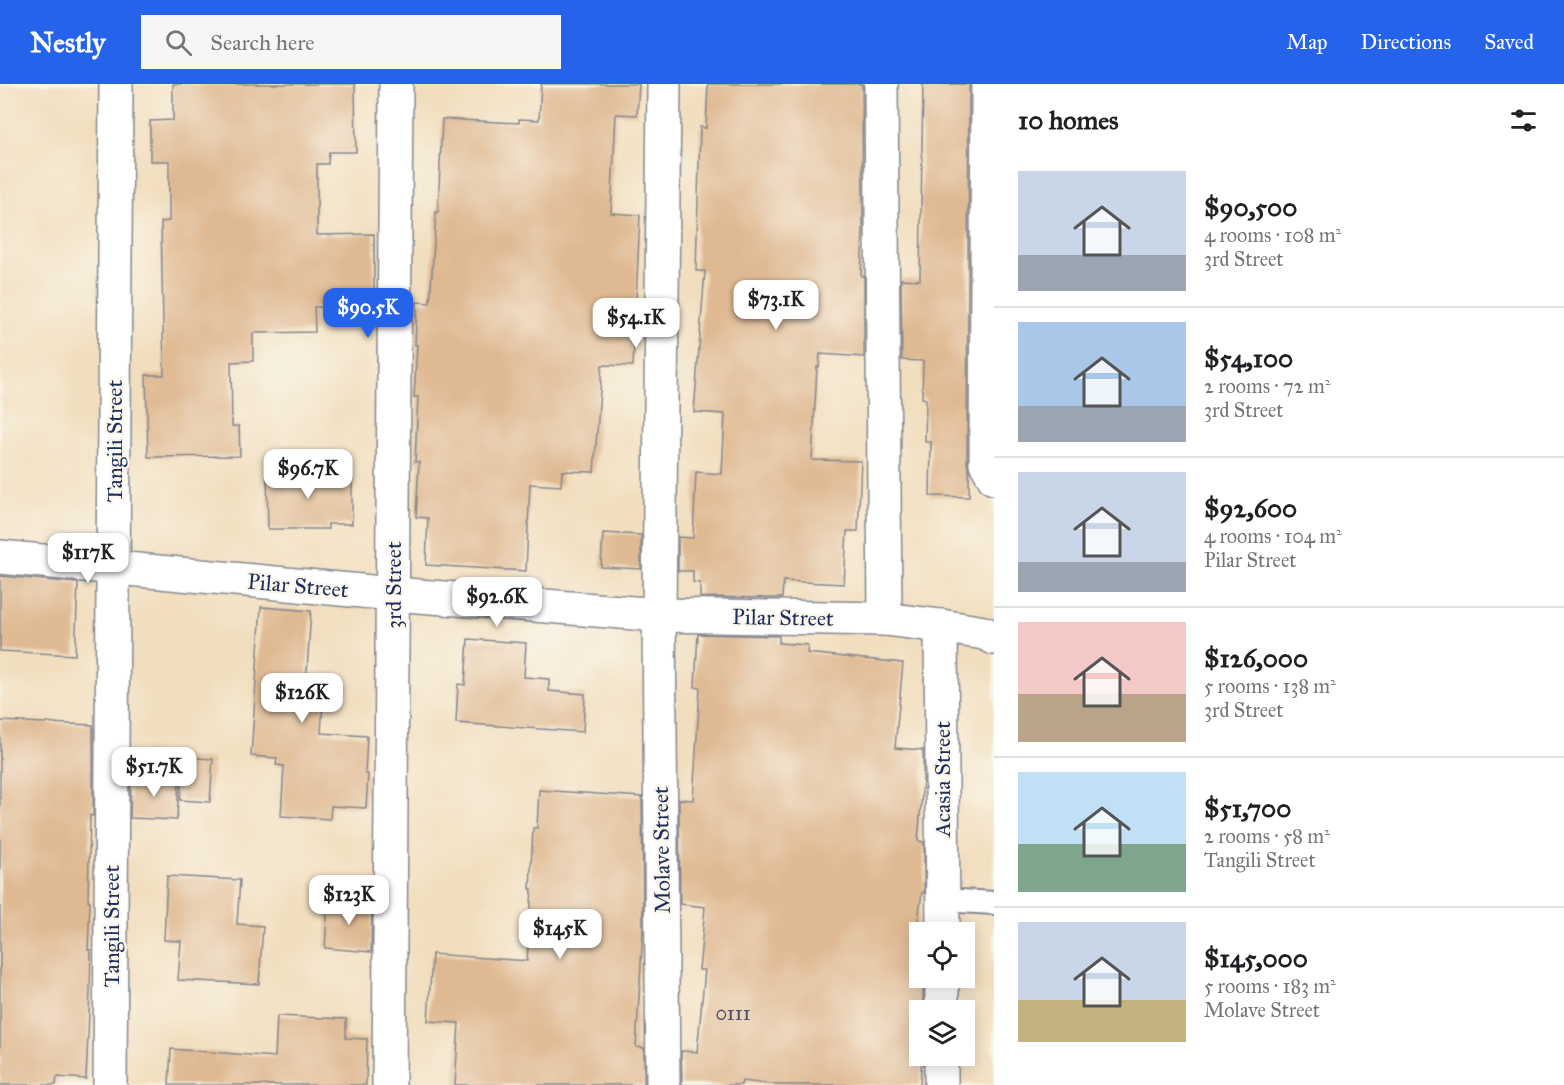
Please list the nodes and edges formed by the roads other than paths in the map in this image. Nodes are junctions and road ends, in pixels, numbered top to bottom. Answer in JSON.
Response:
{"nodes":[{"id":1,"x":116,"y":84,"type":"edge"},
{"id":2,"x":396,"y":84,"type":"edge"},
{"id":3,"x":664,"y":84,"type":"edge"},
{"id":4,"x":881,"y":84,"type":"edge"},
{"id":5,"x":988,"y":84,"type":"edge"},
{"id":6,"x":991,"y":193,"type":"edge"},
{"id":7,"x":991,"y":340,"type":"edge"},
{"id":8,"x":994,"y":478,"type":"edge"},
{"id":9,"x":0,"y":557,"type":"edge"},
{"id":10,"x":114,"y":567,"type":"junction"},
{"id":11,"x":393,"y":594,"type":"junction"},
{"id":12,"x":659,"y":615,"type":"junction"},
{"id":13,"x":885,"y":619,"type":"junction"},
{"id":14,"x":941,"y":626,"type":"junction"},
{"id":15,"x":994,"y":638,"type":"edge"},
{"id":16,"x":943,"y":900,"type":"junction"},
{"id":17,"x":994,"y":903,"type":"edge"},
{"id":18,"x":942,"y":922,"type":"edge"},
{"id":19,"x":941,"y":1066,"type":"edge"},
{"id":20,"x":110,"y":1085,"type":"edge"},
{"id":21,"x":389,"y":1085,"type":"edge"},
{"id":22,"x":663,"y":1085,"type":"edge"},
{"id":23,"x":941,"y":1085,"type":"edge"}],
"edges":[{"from":1,"to":10,"type":"street","name":"Tangili Street"},
{"from":2,"to":11,"type":"street","name":"3rd Street"},
{"from":3,"to":12,"type":"street","name":"Molave Street"},
{"from":4,"to":13,"type":"street"},
{"from":5,"to":6,"type":"street"},
{"from":6,"to":7,"type":"street"},
{"from":7,"to":8,"type":"street"},
{"from":9,"to":10,"type":"street","name":"Pilar Street"},
{"from":10,"to":11,"type":"street","name":"Pilar Street"},
{"from":10,"to":20,"type":"street","name":"Tangili Street"},
{"from":11,"to":12,"type":"street","name":"Pilar Street"},
{"from":11,"to":21,"type":"street","name":"3rd Street"},
{"from":12,"to":13,"type":"street","name":"Pilar Street"},
{"from":12,"to":22,"type":"street","name":"Molave Street"},
{"from":13,"to":14,"type":"street","name":"Pilar Street"},
{"from":14,"to":15,"type":"street","name":"Pilar Street"},
{"from":14,"to":16,"type":"street","name":"Acasia Street"},
{"from":16,"to":17,"type":"lane"},
{"from":16,"to":18,"type":"street","name":"Acasia Street"},
{"from":19,"to":23,"type":"street"}]}
